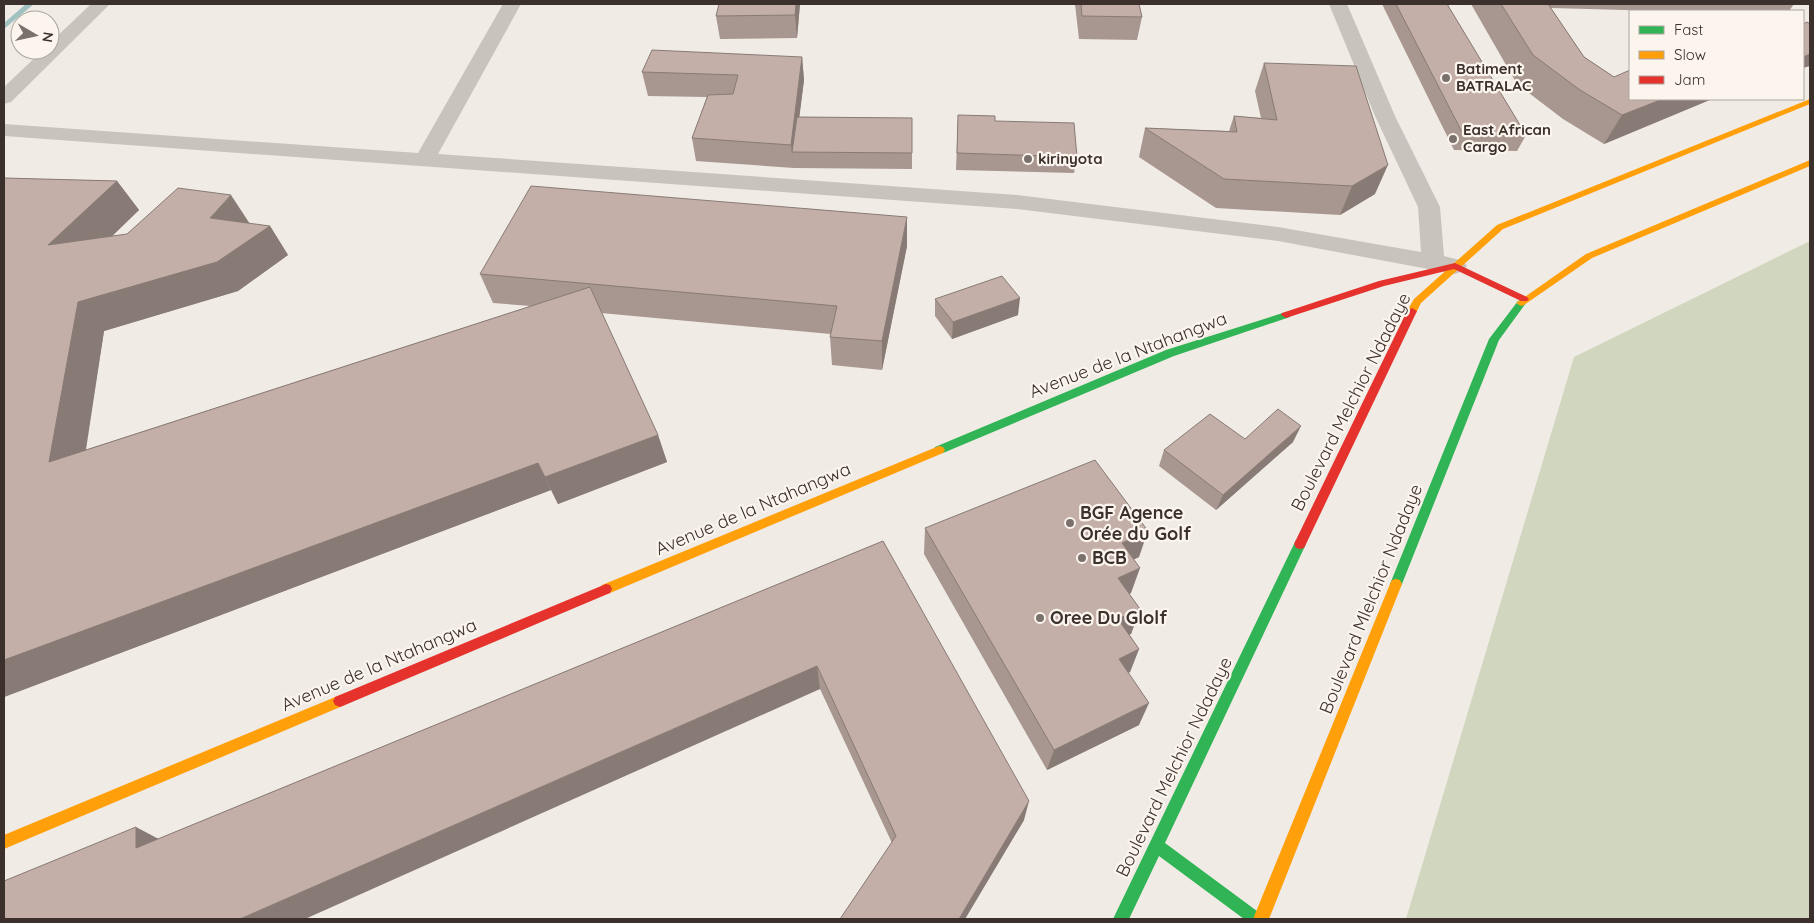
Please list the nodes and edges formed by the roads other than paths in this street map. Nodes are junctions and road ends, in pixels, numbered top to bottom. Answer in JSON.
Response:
{"nodes":[{"id":1,"x":101,"y":4,"type":"edge"},
{"id":2,"x":512,"y":4,"type":"edge"},
{"id":3,"x":1338,"y":4,"type":"edge"},
{"id":4,"x":4,"y":98,"type":"edge"},
{"id":5,"x":1810,"y":101,"type":"edge"},
{"id":6,"x":4,"y":130,"type":"edge"},
{"id":7,"x":424,"y":160,"type":"junction"},
{"id":8,"x":1810,"y":163,"type":"edge"},
{"id":9,"x":1433,"y":262,"type":"junction"},
{"id":10,"x":1455,"y":266,"type":"junction"},
{"id":11,"x":1524,"y":299,"type":"junction"},
{"id":12,"x":4,"y":842,"type":"edge"},
{"id":13,"x":1156,"y":845,"type":"junction"},
{"id":14,"x":1121,"y":919,"type":"edge"},
{"id":15,"x":1256,"y":919,"type":"edge"},
{"id":16,"x":1261,"y":919,"type":"edge"}],
"edges":[{"from":1,"to":4,"type":"street"},
{"from":2,"to":7,"type":"street"},
{"from":3,"to":9,"type":"street"},
{"from":5,"to":10,"type":"main road","name":"Boulevard Melchior Ndadaye"},
{"from":6,"to":7,"type":"street"},
{"from":7,"to":9,"type":"street"},
{"from":8,"to":11,"type":"main road"},
{"from":9,"to":10,"type":"street"},
{"from":10,"to":11,"type":"main road"},
{"from":10,"to":12,"type":"main road","name":"Avenue de la Ntahangwa"},
{"from":10,"to":13,"type":"main road","name":"Boulevard Melchior Ndadaye"},
{"from":11,"to":16,"type":"main road","name":"Boulevard Mlelchior Ndadaye"},
{"from":13,"to":14,"type":"main road","name":"Boulevard Melchior Ndadaye"},
{"from":13,"to":15,"type":"main road"}]}
